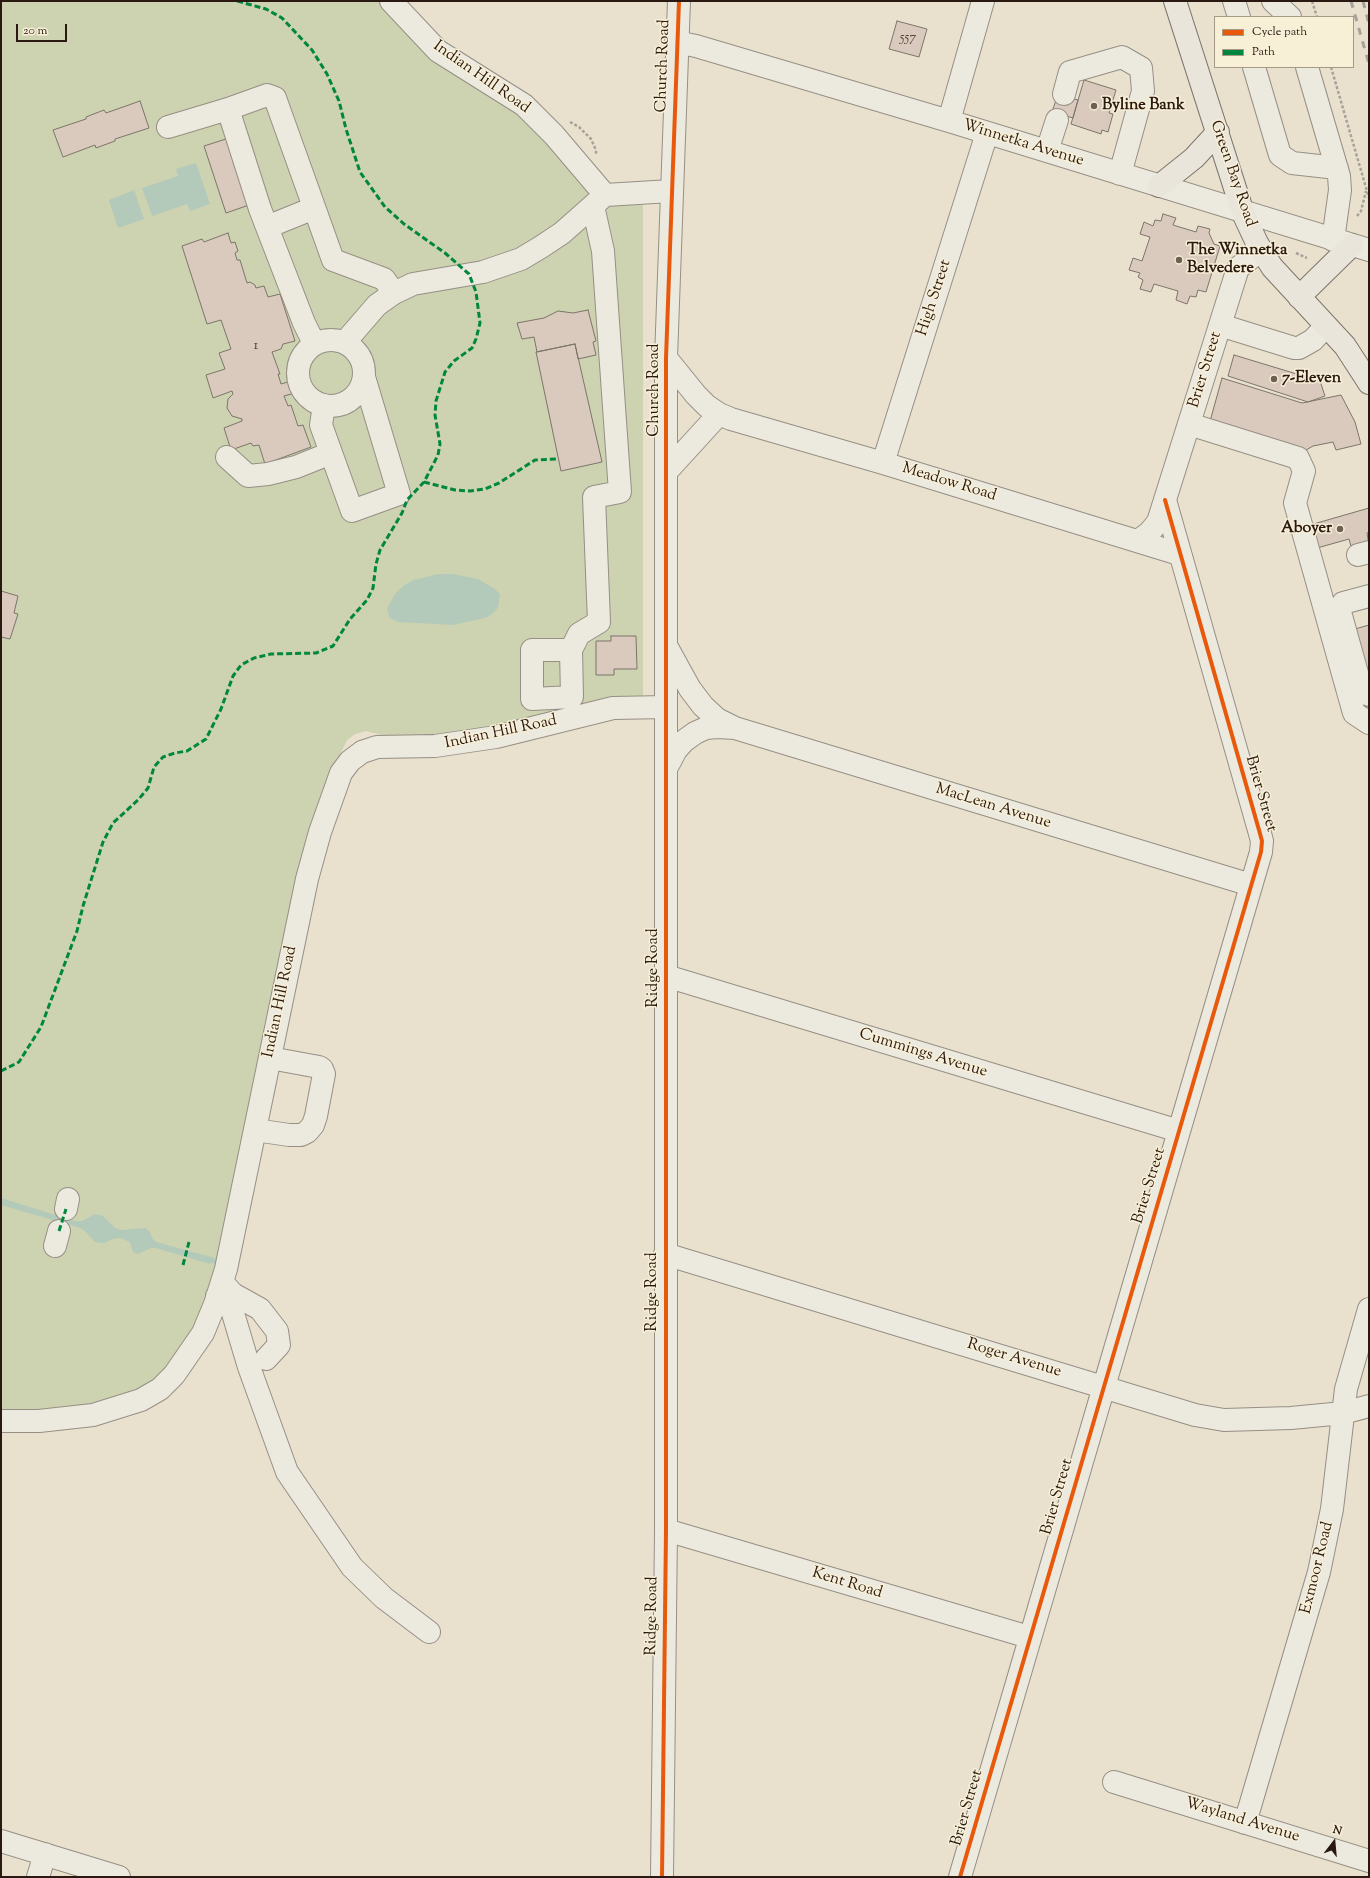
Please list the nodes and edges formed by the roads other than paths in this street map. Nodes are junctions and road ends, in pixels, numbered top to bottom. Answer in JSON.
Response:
{"nodes":[{"id":1,"x":391,"y":1,"type":"edge"},
{"id":2,"x":678,"y":1,"type":"edge"},
{"id":3,"x":983,"y":1,"type":"edge"},
{"id":4,"x":1176,"y":1,"type":"edge"},
{"id":5,"x":1234,"y":1,"type":"edge"},
{"id":6,"x":1273,"y":1,"type":"edge"},
{"id":7,"x":1239,"y":16,"type":"edge"},
{"id":8,"x":1289,"y":16,"type":"edge"},
{"id":9,"x":676,"y":42,"type":"junction"},
{"id":10,"x":1254,"y":68,"type":"edge"},
{"id":11,"x":1307,"y":68,"type":"edge"},
{"id":12,"x":1064,"y":94,"type":"dead end"},
{"id":13,"x":228,"y":109,"type":"junction"},
{"id":14,"x":1057,"y":120,"type":"dead end"},
{"id":15,"x":949,"y":121,"type":"junction"},
{"id":16,"x":168,"y":127,"type":"dead end"},
{"id":17,"x":1218,"y":132,"type":"junction"},
{"id":18,"x":987,"y":133,"type":"junction"},
{"id":19,"x":1047,"y":151,"type":"junction"},
{"id":20,"x":1337,"y":168,"type":"junction"},
{"id":21,"x":1120,"y":174,"type":"junction"},
{"id":22,"x":1159,"y":186,"type":"junction"},
{"id":23,"x":672,"y":191,"type":"junction"},
{"id":24,"x":599,"y":201,"type":"junction"},
{"id":25,"x":314,"y":208,"type":"junction"},
{"id":26,"x":1244,"y":213,"type":"junction"},
{"id":27,"x":267,"y":227,"type":"junction"},
{"id":28,"x":1351,"y":245,"type":"edge"},
{"id":29,"x":1261,"y":250,"type":"junction"},
{"id":30,"x":394,"y":293,"type":"junction"},
{"id":31,"x":1299,"y":297,"type":"junction"},
{"id":32,"x":1220,"y":325,"type":"junction"},
{"id":33,"x":1326,"y":326,"type":"junction"},
{"id":34,"x":345,"y":342,"type":"junction"},
{"id":35,"x":314,"y":343,"type":"junction"},
{"id":36,"x":666,"y":358,"type":"junction"},
{"id":37,"x":364,"y":377,"type":"junction"},
{"id":38,"x":1369,"y":383,"type":"edge"},
{"id":39,"x":324,"y":405,"type":"junction"},
{"id":40,"x":718,"y":414,"type":"junction"},
{"id":41,"x":1189,"y":424,"type":"junction"},
{"id":42,"x":331,"y":453,"type":"junction"},
{"id":43,"x":227,"y":457,"type":"dead end"},
{"id":44,"x":883,"y":463,"type":"junction"},
{"id":45,"x":667,"y":471,"type":"junction"},
{"id":46,"x":1165,"y":500,"type":"junction"},
{"id":47,"x":1138,"y":541,"type":"junction"},
{"id":48,"x":1180,"y":554,"type":"junction"},
{"id":49,"x":1369,"y":596,"type":"edge"},
{"id":50,"x":667,"y":648,"type":"junction"},
{"id":51,"x":571,"y":650,"type":"junction"},
{"id":52,"x":1369,"y":695,"type":"edge"},
{"id":53,"x":561,"y":698,"type":"junction"},
{"id":54,"x":666,"y":708,"type":"junction"},
{"id":55,"x":592,"y":712,"type":"junction"},
{"id":56,"x":553,"y":723,"type":"junction"},
{"id":57,"x":1369,"y":723,"type":"edge"},
{"id":58,"x":735,"y":728,"type":"junction"},
{"id":59,"x":667,"y":767,"type":"junction"},
{"id":60,"x":1251,"y":885,"type":"junction"},
{"id":61,"x":666,"y":976,"type":"junction"},
{"id":62,"x":270,"y":1058,"type":"junction"},
{"id":63,"x":255,"y":1130,"type":"junction"},
{"id":64,"x":1179,"y":1131,"type":"junction"},
{"id":65,"x":665,"y":1254,"type":"junction"},
{"id":66,"x":220,"y":1289,"type":"junction"},
{"id":67,"x":1369,"y":1309,"type":"edge"},
{"id":68,"x":266,"y":1359,"type":"dead end"},
{"id":69,"x":1103,"y":1386,"type":"junction"},
{"id":70,"x":1369,"y":1406,"type":"edge"},
{"id":71,"x":1343,"y":1413,"type":"junction"},
{"id":72,"x":1,"y":1421,"type":"edge"},
{"id":73,"x":666,"y":1530,"type":"junction"},
{"id":74,"x":429,"y":1632,"type":"dead end"},
{"id":75,"x":1029,"y":1637,"type":"junction"},
{"id":76,"x":1114,"y":1782,"type":"dead end"},
{"id":77,"x":1245,"y":1823,"type":"junction"},
{"id":78,"x":1,"y":1841,"type":"edge"},
{"id":79,"x":45,"y":1854,"type":"junction"},
{"id":80,"x":1369,"y":1861,"type":"edge"},
{"id":81,"x":38,"y":1877,"type":"edge"},
{"id":82,"x":119,"y":1877,"type":"edge"},
{"id":83,"x":662,"y":1877,"type":"edge"},
{"id":84,"x":960,"y":1877,"type":"edge"}],
"edges":[{"from":1,"to":24,"type":"street","name":"Indian Hill Road"},
{"from":2,"to":9,"type":"street","name":"Church Road"},
{"from":3,"to":15,"type":"street"},
{"from":4,"to":17,"type":"main road","name":"Green Bay Road"},
{"from":5,"to":7,"type":"street"},
{"from":6,"to":8,"type":"street"},
{"from":9,"to":15,"type":"street","name":"Winnetka Avenue"},
{"from":9,"to":23,"type":"street","name":"Church Road"},
{"from":10,"to":20,"type":"street"},
{"from":11,"to":20,"type":"street"},
{"from":12,"to":21,"type":"street"},
{"from":13,"to":16,"type":"street"},
{"from":13,"to":25,"type":"street"},
{"from":13,"to":27,"type":"street"},
{"from":14,"to":19,"type":"street"},
{"from":15,"to":18,"type":"street","name":"Winnetka Avenue"},
{"from":17,"to":22,"type":"main road"},
{"from":17,"to":26,"type":"main road","name":"Green Bay Road"},
{"from":18,"to":19,"type":"street","name":"Winnetka Avenue"},
{"from":18,"to":44,"type":"street","name":"High Street"},
{"from":19,"to":21,"type":"street","name":"Winnetka Avenue"},
{"from":20,"to":28,"type":"street"},
{"from":21,"to":22,"type":"street","name":"Winnetka Avenue"},
{"from":22,"to":26,"type":"street","name":"Winnetka Avenue"},
{"from":23,"to":24,"type":"street"},
{"from":23,"to":36,"type":"street","name":"Church Road"},
{"from":24,"to":30,"type":"street"},
{"from":24,"to":51,"type":"street"},
{"from":25,"to":27,"type":"street"},
{"from":25,"to":30,"type":"street"},
{"from":26,"to":28,"type":"street","name":"Winnetka Avenue"},
{"from":26,"to":29,"type":"main road","name":"Green Bay Road"},
{"from":27,"to":35,"type":"street"},
{"from":28,"to":31,"type":"main road"},
{"from":29,"to":31,"type":"main road","name":"Green Bay Road"},
{"from":29,"to":32,"type":"street","name":"Brier Street"},
{"from":30,"to":34,"type":"street"},
{"from":31,"to":33,"type":"main road","name":"Green Bay Road"},
{"from":32,"to":33,"type":"street"},
{"from":32,"to":41,"type":"street","name":"Brier Street"},
{"from":33,"to":38,"type":"main road","name":"Green Bay Road"},
{"from":34,"to":35,"type":"street"},
{"from":34,"to":37,"type":"street"},
{"from":35,"to":39,"type":"street"},
{"from":36,"to":40,"type":"street","name":"Meadow Road"},
{"from":36,"to":45,"type":"street","name":"Church Road"},
{"from":37,"to":39,"type":"street"},
{"from":37,"to":42,"type":"street"},
{"from":39,"to":42,"type":"street"},
{"from":40,"to":44,"type":"street","name":"Meadow Road"},
{"from":40,"to":45,"type":"street"},
{"from":41,"to":46,"type":"street","name":"Brier Street"},
{"from":41,"to":57,"type":"street"},
{"from":42,"to":43,"type":"street"},
{"from":44,"to":47,"type":"street","name":"Meadow Road"},
{"from":45,"to":50,"type":"street","name":"Church Road"},
{"from":46,"to":47,"type":"street","name":"Brier Street"},
{"from":46,"to":48,"type":"street","name":"Brier Street"},
{"from":47,"to":48,"type":"street","name":"Meadow Road"},
{"from":48,"to":60,"type":"street","name":"Brier Street"},
{"from":49,"to":52,"type":"street"},
{"from":50,"to":54,"type":"street","name":"Church Road"},
{"from":50,"to":58,"type":"street","name":"MacLean Avenue"},
{"from":51,"to":53,"type":"street"},
{"from":51,"to":53,"type":"street"},
{"from":53,"to":55,"type":"street"},
{"from":53,"to":56,"type":"street"},
{"from":54,"to":55,"type":"street","name":"Indian Hill Road"},
{"from":54,"to":59,"type":"street","name":"Ridge Road"},
{"from":55,"to":56,"type":"street","name":"Indian Hill Road"},
{"from":56,"to":62,"type":"street","name":"Indian Hill Road"},
{"from":58,"to":59,"type":"street","name":"MacLean Avenue"},
{"from":58,"to":60,"type":"street","name":"MacLean Avenue"},
{"from":59,"to":61,"type":"street","name":"Ridge Road"},
{"from":60,"to":64,"type":"street","name":"Brier Street"},
{"from":61,"to":64,"type":"street","name":"Cummings Avenue"},
{"from":61,"to":65,"type":"street","name":"Ridge Road"},
{"from":62,"to":63,"type":"street","name":"Indian Hill Road"},
{"from":62,"to":63,"type":"street"},
{"from":63,"to":66,"type":"street","name":"Indian Hill Road"},
{"from":64,"to":69,"type":"street","name":"Brier Street"},
{"from":65,"to":69,"type":"street","name":"Roger Avenue"},
{"from":65,"to":73,"type":"street","name":"Ridge Road"},
{"from":66,"to":68,"type":"street"},
{"from":66,"to":72,"type":"street","name":"Indian Hill Road"},
{"from":66,"to":74,"type":"street"},
{"from":67,"to":71,"type":"street","name":"Exmoor Road"},
{"from":69,"to":71,"type":"street","name":"Roger Avenue"},
{"from":69,"to":75,"type":"street","name":"Brier Street"},
{"from":70,"to":71,"type":"street","name":"Roger Avenue"},
{"from":71,"to":77,"type":"street","name":"Exmoor Road"},
{"from":73,"to":75,"type":"street","name":"Kent Road"},
{"from":73,"to":83,"type":"street","name":"Ridge Road"},
{"from":75,"to":84,"type":"street","name":"Brier Street"},
{"from":76,"to":77,"type":"street","name":"Wayland Avenue"},
{"from":77,"to":80,"type":"street","name":"Wayland Avenue"},
{"from":78,"to":79,"type":"street"},
{"from":79,"to":81,"type":"street"},
{"from":79,"to":82,"type":"street"}]}
